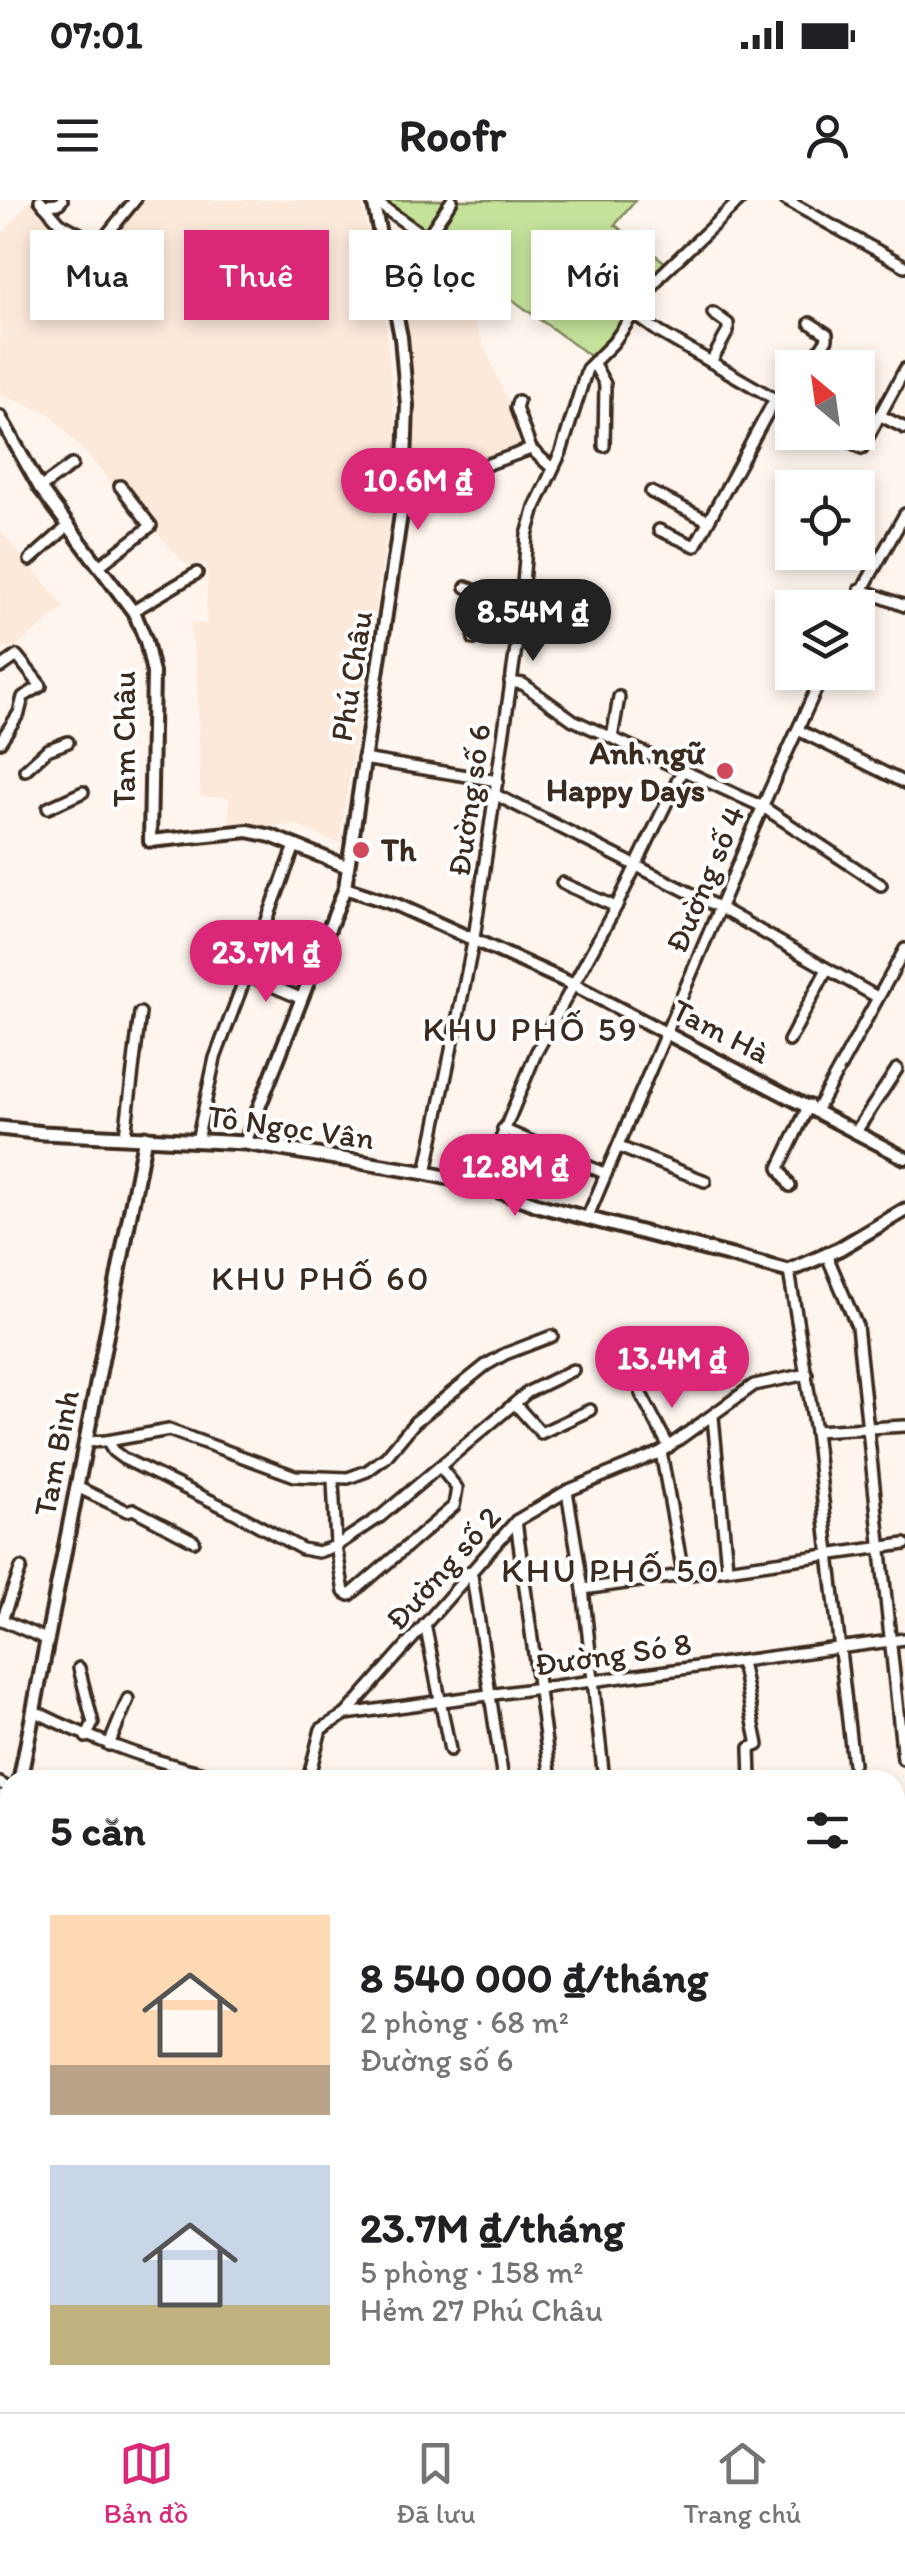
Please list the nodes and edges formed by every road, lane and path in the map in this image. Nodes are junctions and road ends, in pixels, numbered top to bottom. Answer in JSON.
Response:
{"nodes":[{"id":1,"x":62,"y":200,"type":"edge"},
{"id":2,"x":135,"y":200,"type":"edge"},
{"id":3,"x":373,"y":200,"type":"edge"},
{"id":4,"x":452,"y":200,"type":"edge"},
{"id":5,"x":740,"y":200,"type":"edge"},
{"id":6,"x":786,"y":200,"type":"edge"},
{"id":7,"x":42,"y":203,"type":"edge"},
{"id":8,"x":905,"y":266,"type":"edge"},
{"id":9,"x":655,"y":284,"type":"edge"},
{"id":10,"x":713,"y":313,"type":"dead end"},
{"id":11,"x":629,"y":320,"type":"edge"},
{"id":12,"x":644,"y":320,"type":"edge"},
{"id":13,"x":810,"y":323,"type":"dead end"},
{"id":14,"x":820,"y":350,"type":"edge"},
{"id":15,"x":711,"y":362,"type":"junction"},
{"id":16,"x":594,"y":364,"type":"junction"},
{"id":17,"x":905,"y":369,"type":"edge"},
{"id":18,"x":775,"y":399,"type":"edge"},
{"id":19,"x":518,"y":401,"type":"dead end"},
{"id":20,"x":879,"y":415,"type":"junction"},
{"id":21,"x":0,"y":417,"type":"edge"},
{"id":22,"x":775,"y":418,"type":"edge"},
{"id":23,"x":875,"y":423,"type":"edge"},
{"id":24,"x":905,"y":428,"type":"edge"},
{"id":25,"x":604,"y":446,"type":"dead end"},
{"id":26,"x":530,"y":449,"type":"junction"},
{"id":27,"x":72,"y":464,"type":"dead end"},
{"id":28,"x":552,"y":468,"type":"junction"},
{"id":29,"x":120,"y":486,"type":"dead end"},
{"id":30,"x":40,"y":488,"type":"junction"},
{"id":31,"x":651,"y":492,"type":"dead end"},
{"id":32,"x":404,"y":494,"type":"junction"},
{"id":33,"x":708,"y":520,"type":"junction"},
{"id":34,"x":904,"y":520,"type":"edge"},
{"id":35,"x":67,"y":526,"type":"junction"},
{"id":36,"x":659,"y":530,"type":"dead end"},
{"id":37,"x":30,"y":560,"type":"dead end"},
{"id":38,"x":99,"y":566,"type":"junction"},
{"id":39,"x":196,"y":573,"type":"dead end"},
{"id":40,"x":466,"y":587,"type":"dead end"},
{"id":41,"x":860,"y":589,"type":"joint"},
{"id":42,"x":488,"y":595,"type":"junction"},
{"id":43,"x":520,"y":602,"type":"junction"},
{"id":44,"x":905,"y":606,"type":"edge"},
{"id":45,"x":133,"y":611,"type":"junction"},
{"id":46,"x":474,"y":639,"type":"dead end"},
{"id":47,"x":0,"y":668,"type":"edge"},
{"id":48,"x":510,"y":682,"type":"junction"},
{"id":49,"x":817,"y":690,"type":"edge"},
{"id":50,"x":619,"y":697,"type":"dead end"},
{"id":51,"x":800,"y":731,"type":"junction"},
{"id":52,"x":612,"y":738,"type":"junction"},
{"id":53,"x":0,"y":742,"type":"edge"},
{"id":54,"x":68,"y":742,"type":"dead end"},
{"id":55,"x":363,"y":759,"type":"junction"},
{"id":56,"x":682,"y":769,"type":"junction"},
{"id":57,"x":25,"y":770,"type":"dead end"},
{"id":58,"x":498,"y":780,"type":"junction"},
{"id":59,"x":905,"y":783,"type":"edge"},
{"id":60,"x":83,"y":792,"type":"dead end"},
{"id":61,"x":496,"y":795,"type":"junction"},
{"id":62,"x":763,"y":807,"type":"junction"},
{"id":63,"x":48,"y":808,"type":"dead end"},
{"id":64,"x":296,"y":846,"type":"junction"},
{"id":65,"x":637,"y":866,"type":"junction"},
{"id":66,"x":348,"y":867,"type":"junction"},
{"id":67,"x":562,"y":883,"type":"dead end"},
{"id":68,"x":882,"y":884,"type":"dead end"},
{"id":69,"x":345,"y":888,"type":"junction"},
{"id":70,"x":616,"y":907,"type":"junction"},
{"id":71,"x":720,"y":908,"type":"junction"},
{"id":72,"x":474,"y":938,"type":"junction"},
{"id":73,"x":905,"y":949,"type":"edge"},
{"id":74,"x":827,"y":969,"type":"junction"},
{"id":75,"x":247,"y":976,"type":"junction"},
{"id":76,"x":574,"y":985,"type":"junction"},
{"id":77,"x":300,"y":998,"type":"junction"},
{"id":78,"x":877,"y":998,"type":"junction"},
{"id":79,"x":140,"y":1013,"type":"dead end"},
{"id":80,"x":668,"y":1031,"type":"junction"},
{"id":81,"x":789,"y":1041,"type":"dead end"},
{"id":82,"x":897,"y":1069,"type":"dead end"},
{"id":83,"x":813,"y":1107,"type":"junction"},
{"id":84,"x":0,"y":1128,"type":"edge"},
{"id":85,"x":504,"y":1128,"type":"junction"},
{"id":86,"x":857,"y":1130,"type":"junction"},
{"id":87,"x":125,"y":1136,"type":"junction"},
{"id":88,"x":145,"y":1136,"type":"junction"},
{"id":89,"x":196,"y":1141,"type":"junction"},
{"id":90,"x":245,"y":1144,"type":"junction"},
{"id":91,"x":619,"y":1148,"type":"junction"},
{"id":92,"x":905,"y":1158,"type":"edge"},
{"id":93,"x":426,"y":1174,"type":"junction"},
{"id":94,"x":606,"y":1174,"type":"junction"},
{"id":95,"x":705,"y":1182,"type":"dead end"},
{"id":96,"x":482,"y":1185,"type":"junction"},
{"id":97,"x":790,"y":1186,"type":"dead end"},
{"id":98,"x":905,"y":1210,"type":"edge"},
{"id":99,"x":588,"y":1216,"type":"junction"},
{"id":100,"x":827,"y":1256,"type":"junction"},
{"id":101,"x":789,"y":1271,"type":"junction"},
{"id":102,"x":552,"y":1336,"type":"dead end"},
{"id":103,"x":573,"y":1370,"type":"dead end"},
{"id":104,"x":807,"y":1374,"type":"junction"},
{"id":105,"x":641,"y":1394,"type":"dead end"},
{"id":106,"x":515,"y":1404,"type":"junction"},
{"id":107,"x":590,"y":1410,"type":"dead end"},
{"id":108,"x":713,"y":1417,"type":"junction"},
{"id":109,"x":905,"y":1426,"type":"edge"},
{"id":110,"x":868,"y":1428,"type":"junction"},
{"id":111,"x":815,"y":1431,"type":"junction"},
{"id":112,"x":107,"y":1440,"type":"junction"},
{"id":113,"x":86,"y":1442,"type":"junction"},
{"id":114,"x":665,"y":1449,"type":"junction"},
{"id":115,"x":440,"y":1467,"type":"junction"},
{"id":116,"x":333,"y":1479,"type":"junction"},
{"id":117,"x":77,"y":1487,"type":"junction"},
{"id":118,"x":567,"y":1491,"type":"junction"},
{"id":119,"x":516,"y":1521,"type":"junction"},
{"id":120,"x":194,"y":1541,"type":"dead end"},
{"id":121,"x":905,"y":1544,"type":"edge"},
{"id":122,"x":336,"y":1546,"type":"junction"},
{"id":123,"x":882,"y":1547,"type":"junction"},
{"id":124,"x":828,"y":1553,"type":"junction"},
{"id":125,"x":727,"y":1567,"type":"junction"},
{"id":126,"x":21,"y":1568,"type":"dead end"},
{"id":127,"x":469,"y":1572,"type":"junction"},
{"id":128,"x":683,"y":1574,"type":"junction"},
{"id":129,"x":583,"y":1589,"type":"junction"},
{"id":130,"x":1,"y":1622,"type":"edge"},
{"id":131,"x":426,"y":1624,"type":"junction"},
{"id":132,"x":905,"y":1639,"type":"edge"},
{"id":133,"x":48,"y":1640,"type":"junction"},
{"id":134,"x":892,"y":1641,"type":"junction"},
{"id":135,"x":840,"y":1648,"type":"junction"},
{"id":136,"x":741,"y":1662,"type":"junction"},
{"id":137,"x":79,"y":1668,"type":"dead end"},
{"id":138,"x":594,"y":1682,"type":"junction"},
{"id":139,"x":538,"y":1690,"type":"junction"},
{"id":140,"x":490,"y":1696,"type":"junction"},
{"id":141,"x":128,"y":1700,"type":"dead end"},
{"id":142,"x":444,"y":1703,"type":"junction"},
{"id":143,"x":34,"y":1711,"type":"junction"},
{"id":144,"x":346,"y":1714,"type":"junction"},
{"id":145,"x":86,"y":1737,"type":"junction"},
{"id":146,"x":108,"y":1745,"type":"junction"},
{"id":147,"x":450,"y":1750,"type":"dead end"},
{"id":148,"x":903,"y":1759,"type":"edge"},
{"id":149,"x":854,"y":1764,"type":"dead end"},
{"id":150,"x":22,"y":1770,"type":"edge"},
{"id":151,"x":192,"y":1770,"type":"edge"},
{"id":152,"x":311,"y":1770,"type":"edge"},
{"id":153,"x":501,"y":1770,"type":"edge"},
{"id":154,"x":550,"y":1770,"type":"edge"},
{"id":155,"x":603,"y":1770,"type":"edge"},
{"id":156,"x":751,"y":1770,"type":"edge"}],
"edges":[{"from":1,"to":7,"type":"street"},
{"from":2,"to":7,"type":"street"},
{"from":3,"to":4,"type":"street"},
{"from":3,"to":32,"type":"street","name":"Phú Châu"},
{"from":5,"to":9,"type":"street","name":"Đường số 6"},
{"from":6,"to":8,"type":"street"},
{"from":10,"to":15,"type":"street"},
{"from":11,"to":16,"type":"street","name":"Đường số 6"},
{"from":12,"to":15,"type":"street"},
{"from":13,"to":14,"type":"street"},
{"from":15,"to":18,"type":"street"},
{"from":16,"to":25,"type":"street"},
{"from":16,"to":28,"type":"street","name":"Đường số 6"},
{"from":17,"to":20,"type":"street"},
{"from":19,"to":26,"type":"street"},
{"from":20,"to":23,"type":"street"},
{"from":20,"to":24,"type":"street"},
{"from":21,"to":30,"type":"street","name":"Tam Châu"},
{"from":22,"to":33,"type":"street"},
{"from":26,"to":28,"type":"street"},
{"from":26,"to":32,"type":"street"},
{"from":27,"to":30,"type":"street"},
{"from":28,"to":43,"type":"street","name":"Đường số 6"},
{"from":29,"to":38,"type":"street"},
{"from":30,"to":35,"type":"street","name":"Tam Châu"},
{"from":31,"to":33,"type":"street"},
{"from":32,"to":55,"type":"street","name":"Phú Châu"},
{"from":33,"to":36,"type":"street"},
{"from":34,"to":41,"type":"street"},
{"from":35,"to":37,"type":"street"},
{"from":35,"to":38,"type":"street","name":"Tam Châu"},
{"from":38,"to":45,"type":"street","name":"Tam Châu"},
{"from":39,"to":45,"type":"street"},
{"from":40,"to":42,"type":"street"},
{"from":41,"to":44,"type":"street"},
{"from":42,"to":43,"type":"street"},
{"from":42,"to":46,"type":"street"},
{"from":43,"to":48,"type":"street","name":"Đường số 6"},
{"from":45,"to":64,"type":"street","name":"Tam Châu"},
{"from":47,"to":53,"type":"street"},
{"from":48,"to":52,"type":"street"},
{"from":48,"to":58,"type":"street","name":"Đường số 6"},
{"from":49,"to":51,"type":"street","name":"Đường số 4"},
{"from":50,"to":52,"type":"street"},
{"from":51,"to":59,"type":"street"},
{"from":51,"to":62,"type":"street","name":"Đường số 4"},
{"from":52,"to":56,"type":"street"},
{"from":54,"to":57,"type":"street"},
{"from":55,"to":58,"type":"street"},
{"from":55,"to":66,"type":"street","name":"Phú Châu"},
{"from":56,"to":62,"type":"street"},
{"from":56,"to":65,"type":"street"},
{"from":58,"to":61,"type":"street","name":"Đường số 6"},
{"from":60,"to":63,"type":"street"},
{"from":61,"to":65,"type":"street"},
{"from":61,"to":72,"type":"street","name":"Đường số 6"},
{"from":62,"to":68,"type":"street"},
{"from":62,"to":71,"type":"street","name":"Đường số 4"},
{"from":64,"to":66,"type":"street","name":"Tam Châu"},
{"from":64,"to":75,"type":"street"},
{"from":65,"to":70,"type":"street"},
{"from":65,"to":71,"type":"street"},
{"from":66,"to":69,"type":"street","name":"Phú Châu"},
{"from":67,"to":70,"type":"street"},
{"from":69,"to":72,"type":"street","name":"Tam Hà"},
{"from":69,"to":77,"type":"street","name":"Phú Châu"},
{"from":70,"to":76,"type":"street"},
{"from":71,"to":74,"type":"street"},
{"from":71,"to":80,"type":"street","name":"Đường số 4"},
{"from":72,"to":76,"type":"street","name":"Tam Hà"},
{"from":72,"to":93,"type":"street","name":"Đường số 6"},
{"from":73,"to":78,"type":"street"},
{"from":74,"to":78,"type":"street"},
{"from":74,"to":81,"type":"street"},
{"from":75,"to":77,"type":"street"},
{"from":75,"to":89,"type":"street"},
{"from":76,"to":80,"type":"street","name":"Tam Hà"},
{"from":76,"to":85,"type":"street"},
{"from":77,"to":90,"type":"street","name":"Phú Châu"},
{"from":78,"to":83,"type":"street"},
{"from":79,"to":87,"type":"street"},
{"from":80,"to":83,"type":"street","name":"Tam Hà"},
{"from":80,"to":91,"type":"street","name":"Đường số 4"},
{"from":82,"to":86,"type":"street"},
{"from":83,"to":86,"type":"street","name":"Tam Hà"},
{"from":83,"to":97,"type":"street"},
{"from":84,"to":87,"type":"main road","name":"Tô Ngọc Vân"},
{"from":85,"to":94,"type":"street"},
{"from":85,"to":96,"type":"street"},
{"from":86,"to":92,"type":"street","name":"Tam Hà"},
{"from":87,"to":88,"type":"main road","name":"Tô Ngọc Vân"},
{"from":88,"to":89,"type":"main road","name":"Tô Ngọc Vân"},
{"from":88,"to":113,"type":"main road","name":"Tam Bình"},
{"from":89,"to":90,"type":"main road","name":"Tô Ngọc Vân"},
{"from":90,"to":93,"type":"main road","name":"Tô Ngọc Vân"},
{"from":91,"to":94,"type":"street","name":"Đường số 4"},
{"from":91,"to":95,"type":"street"},
{"from":93,"to":96,"type":"main road","name":"Tô Ngọc Vân"},
{"from":94,"to":99,"type":"street","name":"Đường số 4"},
{"from":96,"to":99,"type":"main road","name":"Tô Ngọc Vân"},
{"from":98,"to":100,"type":"main road"},
{"from":99,"to":101,"type":"main road","name":"Tô Ngọc Vân"},
{"from":100,"to":101,"type":"main road"},
{"from":100,"to":110,"type":"street"},
{"from":101,"to":104,"type":"street"},
{"from":102,"to":116,"type":"street"},
{"from":103,"to":106,"type":"street"},
{"from":104,"to":108,"type":"street","name":"Đường số 2"},
{"from":104,"to":111,"type":"street"},
{"from":105,"to":114,"type":"street"},
{"from":106,"to":107,"type":"street"},
{"from":106,"to":115,"type":"street"},
{"from":108,"to":114,"type":"street","name":"Đường số 2"},
{"from":108,"to":125,"type":"street"},
{"from":109,"to":110,"type":"street"},
{"from":110,"to":111,"type":"street"},
{"from":110,"to":123,"type":"street"},
{"from":111,"to":124,"type":"street"},
{"from":112,"to":113,"type":"street"},
{"from":112,"to":116,"type":"street"},
{"from":112,"to":122,"type":"street"},
{"from":113,"to":117,"type":"main road","name":"Tam Bình"},
{"from":114,"to":118,"type":"street","name":"Đường số 2"},
{"from":114,"to":128,"type":"street"},
{"from":115,"to":122,"type":"street"},
{"from":115,"to":122,"type":"street"},
{"from":116,"to":122,"type":"street"},
{"from":117,"to":120,"type":"street"},
{"from":117,"to":133,"type":"main road","name":"Tam Bình"},
{"from":118,"to":119,"type":"street","name":"Đường số 2"},
{"from":118,"to":129,"type":"street"},
{"from":119,"to":127,"type":"street","name":"Đường số 2"},
{"from":119,"to":139,"type":"street"},
{"from":121,"to":123,"type":"street"},
{"from":123,"to":124,"type":"street"},
{"from":123,"to":134,"type":"street"},
{"from":124,"to":125,"type":"street"},
{"from":124,"to":135,"type":"street"},
{"from":125,"to":128,"type":"street"},
{"from":126,"to":130,"type":"street"},
{"from":127,"to":131,"type":"street","name":"Đường số 2"},
{"from":127,"to":140,"type":"street"},
{"from":128,"to":129,"type":"street"},
{"from":129,"to":138,"type":"street"},
{"from":130,"to":133,"type":"street"},
{"from":131,"to":142,"type":"street"},
{"from":131,"to":144,"type":"street","name":"Đường số 2"},
{"from":132,"to":134,"type":"street","name":"Đường Só 8"},
{"from":133,"to":143,"type":"main road","name":"Tam Bình"},
{"from":134,"to":135,"type":"street","name":"Đường Só 8"},
{"from":134,"to":148,"type":"street"},
{"from":135,"to":136,"type":"street","name":"Đường Só 8"},
{"from":135,"to":149,"type":"street"},
{"from":136,"to":138,"type":"street","name":"Đường Só 8"},
{"from":136,"to":156,"type":"street"},
{"from":137,"to":145,"type":"street"},
{"from":138,"to":139,"type":"street","name":"Đường Só 8"},
{"from":138,"to":155,"type":"street"},
{"from":139,"to":140,"type":"street","name":"Đường Só 8"},
{"from":139,"to":154,"type":"street"},
{"from":140,"to":142,"type":"street","name":"Đường Só 8"},
{"from":140,"to":153,"type":"street"},
{"from":141,"to":146,"type":"street"},
{"from":142,"to":144,"type":"street","name":"Đường Só 8"},
{"from":142,"to":147,"type":"street"},
{"from":143,"to":145,"type":"street"},
{"from":143,"to":150,"type":"main road","name":"Tam Bình"},
{"from":144,"to":152,"type":"street","name":"Đường Só 8"},
{"from":145,"to":146,"type":"street"},
{"from":146,"to":151,"type":"street"}]}
